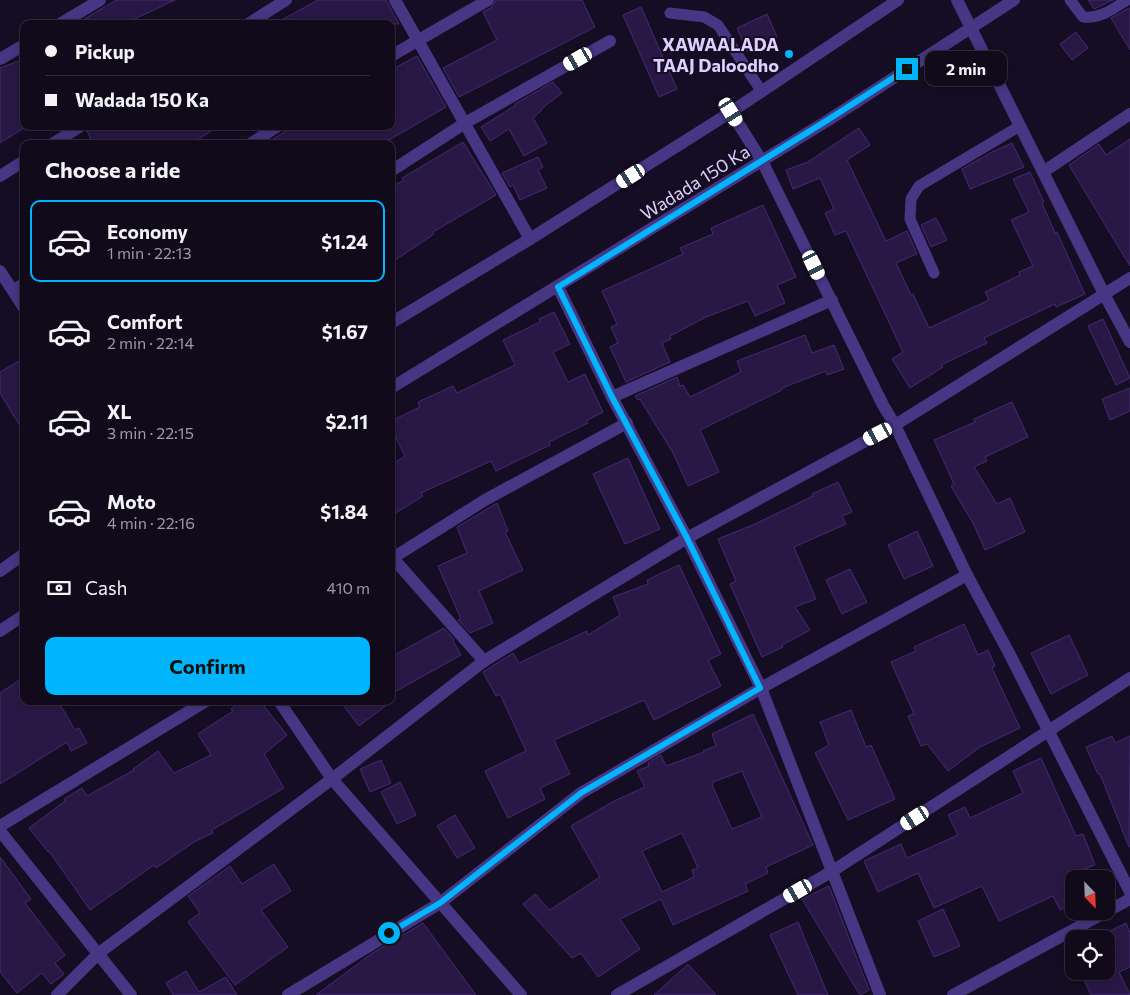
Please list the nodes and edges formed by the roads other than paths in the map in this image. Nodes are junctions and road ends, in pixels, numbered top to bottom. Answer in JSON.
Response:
{"nodes":[{"id":1,"x":100,"y":0,"type":"edge"},
{"id":2,"x":286,"y":0,"type":"edge"},
{"id":3,"x":395,"y":0,"type":"edge"},
{"id":4,"x":488,"y":0,"type":"edge"},
{"id":5,"x":898,"y":0,"type":"edge"},
{"id":6,"x":957,"y":0,"type":"edge"},
{"id":7,"x":1014,"y":0,"type":"edge"},
{"id":8,"x":1070,"y":0,"type":"edge"},
{"id":9,"x":1127,"y":0,"type":"edge"},
{"id":10,"x":670,"y":13,"type":"dead end"},
{"id":11,"x":67,"y":20,"type":"edge"},
{"id":12,"x":254,"y":20,"type":"edge"},
{"id":13,"x":972,"y":27,"type":"junction"},
{"id":14,"x":418,"y":40,"type":"junction"},
{"id":15,"x":610,"y":41,"type":"dead end"},
{"id":16,"x":20,"y":47,"type":"edge"},
{"id":17,"x":395,"y":54,"type":"edge"},
{"id":18,"x":0,"y":59,"type":"edge"},
{"id":19,"x":762,"y":92,"type":"junction"},
{"id":20,"x":731,"y":112,"type":"junction"},
{"id":21,"x":1130,"y":114,"type":"edge"},
{"id":22,"x":465,"y":123,"type":"junction"},
{"id":23,"x":1020,"y":126,"type":"junction"},
{"id":24,"x":75,"y":130,"type":"edge"},
{"id":25,"x":272,"y":130,"type":"edge"},
{"id":26,"x":58,"y":140,"type":"edge"},
{"id":27,"x":256,"y":140,"type":"edge"},
{"id":28,"x":762,"y":161,"type":"junction"},
{"id":29,"x":20,"y":164,"type":"edge"},
{"id":30,"x":395,"y":168,"type":"edge"},
{"id":31,"x":1043,"y":172,"type":"junction"},
{"id":32,"x":0,"y":176,"type":"edge"},
{"id":33,"x":530,"y":239,"type":"junction"},
{"id":34,"x":0,"y":271,"type":"edge"},
{"id":35,"x":934,"y":273,"type":"dead end"},
{"id":36,"x":1130,"y":278,"type":"edge"},
{"id":37,"x":18,"y":287,"type":"edge"},
{"id":38,"x":558,"y":287,"type":"junction"},
{"id":39,"x":1104,"y":294,"type":"junction"},
{"id":40,"x":832,"y":300,"type":"junction"},
{"id":41,"x":395,"y":321,"type":"edge"},
{"id":42,"x":1130,"y":342,"type":"edge"},
{"id":43,"x":395,"y":386,"type":"edge"},
{"id":44,"x":612,"y":397,"type":"junction"},
{"id":45,"x":626,"y":423,"type":"junction"},
{"id":46,"x":895,"y":425,"type":"junction"},
{"id":47,"x":687,"y":538,"type":"junction"},
{"id":48,"x":395,"y":555,"type":"edge"},
{"id":49,"x":20,"y":557,"type":"edge"},
{"id":50,"x":395,"y":560,"type":"edge"},
{"id":51,"x":0,"y":571,"type":"edge"},
{"id":52,"x":967,"y":575,"type":"junction"},
{"id":53,"x":20,"y":618,"type":"edge"},
{"id":54,"x":0,"y":631,"type":"edge"},
{"id":55,"x":484,"y":661,"type":"junction"},
{"id":56,"x":1130,"y":678,"type":"edge"},
{"id":57,"x":760,"y":688,"type":"junction"},
{"id":58,"x":199,"y":705,"type":"edge"},
{"id":59,"x":282,"y":705,"type":"edge"},
{"id":60,"x":1049,"y":731,"type":"junction"},
{"id":61,"x":332,"y":779,"type":"junction"},
{"id":62,"x":0,"y":826,"type":"edge"},
{"id":63,"x":0,"y":831,"type":"edge"},
{"id":64,"x":832,"y":872,"type":"junction"},
{"id":65,"x":1130,"y":892,"type":"edge"},
{"id":66,"x":1130,"y":899,"type":"edge"},
{"id":67,"x":440,"y":903,"type":"junction"},
{"id":68,"x":99,"y":953,"type":"junction"},
{"id":69,"x":57,"y":995,"type":"edge"},
{"id":70,"x":131,"y":995,"type":"edge"},
{"id":71,"x":288,"y":995,"type":"edge"},
{"id":72,"x":521,"y":995,"type":"edge"},
{"id":73,"x":617,"y":995,"type":"edge"},
{"id":74,"x":880,"y":995,"type":"edge"},
{"id":75,"x":953,"y":995,"type":"edge"}],
"edges":[{"from":1,"to":11,"type":"street"},
{"from":2,"to":12,"type":"street"},
{"from":3,"to":14,"type":"street"},
{"from":4,"to":14,"type":"street"},
{"from":5,"to":19,"type":"street"},
{"from":6,"to":13,"type":"street"},
{"from":7,"to":13,"type":"street","name":"Wadada 150 Ka"},
{"from":8,"to":9,"type":"lane"},
{"from":10,"to":19,"type":"lane"},
{"from":13,"to":23,"type":"street"},
{"from":13,"to":28,"type":"street","name":"Wadada 150 Ka"},
{"from":14,"to":17,"type":"street"},
{"from":14,"to":22,"type":"street"},
{"from":15,"to":22,"type":"street"},
{"from":16,"to":18,"type":"street"},
{"from":19,"to":20,"type":"street"},
{"from":20,"to":28,"type":"street"},
{"from":20,"to":33,"type":"street"},
{"from":21,"to":31,"type":"street"},
{"from":22,"to":30,"type":"street"},
{"from":22,"to":33,"type":"street"},
{"from":23,"to":31,"type":"street"},
{"from":23,"to":35,"type":"lane"},
{"from":24,"to":26,"type":"street"},
{"from":25,"to":27,"type":"street"},
{"from":28,"to":38,"type":"street","name":"Wadada 150 Ka"},
{"from":28,"to":40,"type":"street"},
{"from":29,"to":32,"type":"street"},
{"from":31,"to":39,"type":"street"},
{"from":33,"to":41,"type":"street"},
{"from":34,"to":37,"type":"street"},
{"from":36,"to":39,"type":"street"},
{"from":38,"to":43,"type":"street","name":"Wadada 150 Ka"},
{"from":38,"to":44,"type":"street"},
{"from":39,"to":42,"type":"street"},
{"from":39,"to":46,"type":"street"},
{"from":40,"to":44,"type":"street"},
{"from":40,"to":46,"type":"street"},
{"from":44,"to":45,"type":"street"},
{"from":45,"to":47,"type":"street"},
{"from":45,"to":48,"type":"street"},
{"from":46,"to":47,"type":"street"},
{"from":46,"to":52,"type":"street"},
{"from":47,"to":55,"type":"street"},
{"from":47,"to":57,"type":"street"},
{"from":49,"to":51,"type":"street"},
{"from":50,"to":55,"type":"street"},
{"from":52,"to":57,"type":"street"},
{"from":52,"to":60,"type":"street"},
{"from":53,"to":54,"type":"street"},
{"from":55,"to":61,"type":"street"},
{"from":56,"to":60,"type":"street"},
{"from":57,"to":64,"type":"street"},
{"from":57,"to":67,"type":"street"},
{"from":58,"to":62,"type":"street"},
{"from":59,"to":61,"type":"street"},
{"from":60,"to":64,"type":"street"},
{"from":60,"to":65,"type":"street"},
{"from":61,"to":67,"type":"street"},
{"from":61,"to":68,"type":"street"},
{"from":63,"to":68,"type":"street"},
{"from":64,"to":73,"type":"street"},
{"from":64,"to":74,"type":"street"},
{"from":66,"to":75,"type":"street"},
{"from":67,"to":71,"type":"street"},
{"from":67,"to":72,"type":"street"},
{"from":68,"to":69,"type":"street"},
{"from":68,"to":70,"type":"street"}]}
